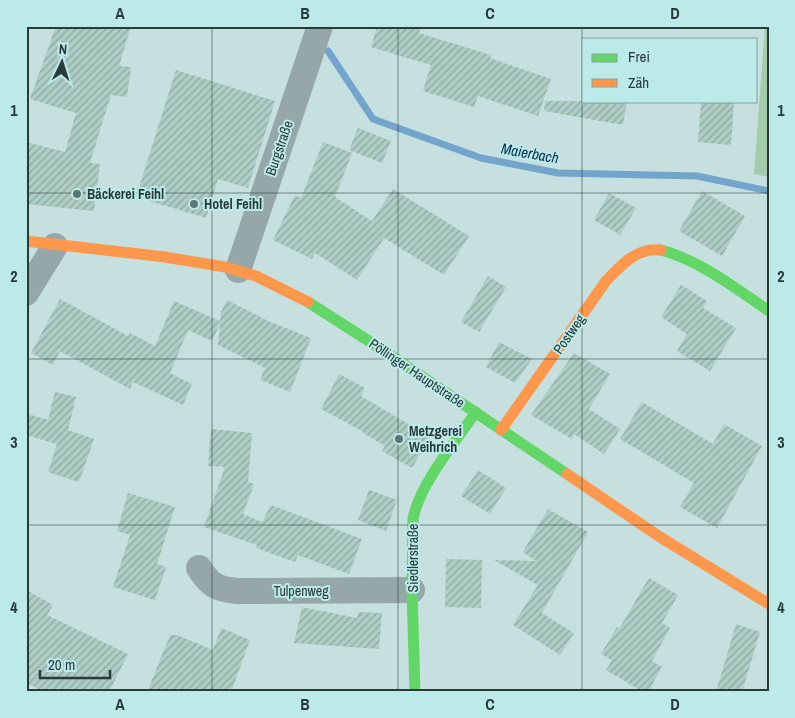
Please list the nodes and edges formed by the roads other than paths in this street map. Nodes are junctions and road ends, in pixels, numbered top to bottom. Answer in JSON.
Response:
{"nodes":[{"id":1,"x":320,"y":26,"type":"edge"},
{"id":2,"x":26,"y":242,"type":"edge"},
{"id":3,"x":55,"y":246,"type":"junction"},
{"id":4,"x":238,"y":270,"type":"junction"},
{"id":5,"x":26,"y":293,"type":"edge"},
{"id":6,"x":769,"y":311,"type":"edge"},
{"id":7,"x":476,"y":412,"type":"junction"},
{"id":8,"x":501,"y":430,"type":"junction"},
{"id":9,"x":199,"y":568,"type":"dead end"},
{"id":10,"x":412,"y":590,"type":"junction"},
{"id":11,"x":769,"y":604,"type":"edge"},
{"id":12,"x":415,"y":692,"type":"edge"}],
"edges":[{"from":1,"to":4,"type":"street","name":"Burgstraße"},
{"from":2,"to":3,"type":"street","name":"Pöllinger Hauptstraße"},
{"from":3,"to":4,"type":"street","name":"Pöllinger Hauptstraße"},
{"from":3,"to":5,"type":"street"},
{"from":4,"to":7,"type":"street","name":"Pöllinger Hauptstraße"},
{"from":6,"to":8,"type":"street","name":"Postweg"},
{"from":7,"to":8,"type":"street","name":"Pöllinger Hauptstraße"},
{"from":7,"to":10,"type":"street","name":"Siedlerstraße"},
{"from":8,"to":11,"type":"street","name":"Pöllinger Hauptstraße"},
{"from":9,"to":10,"type":"street","name":"Tulpenweg"},
{"from":10,"to":12,"type":"street","name":"Siedlerstraße"}]}
